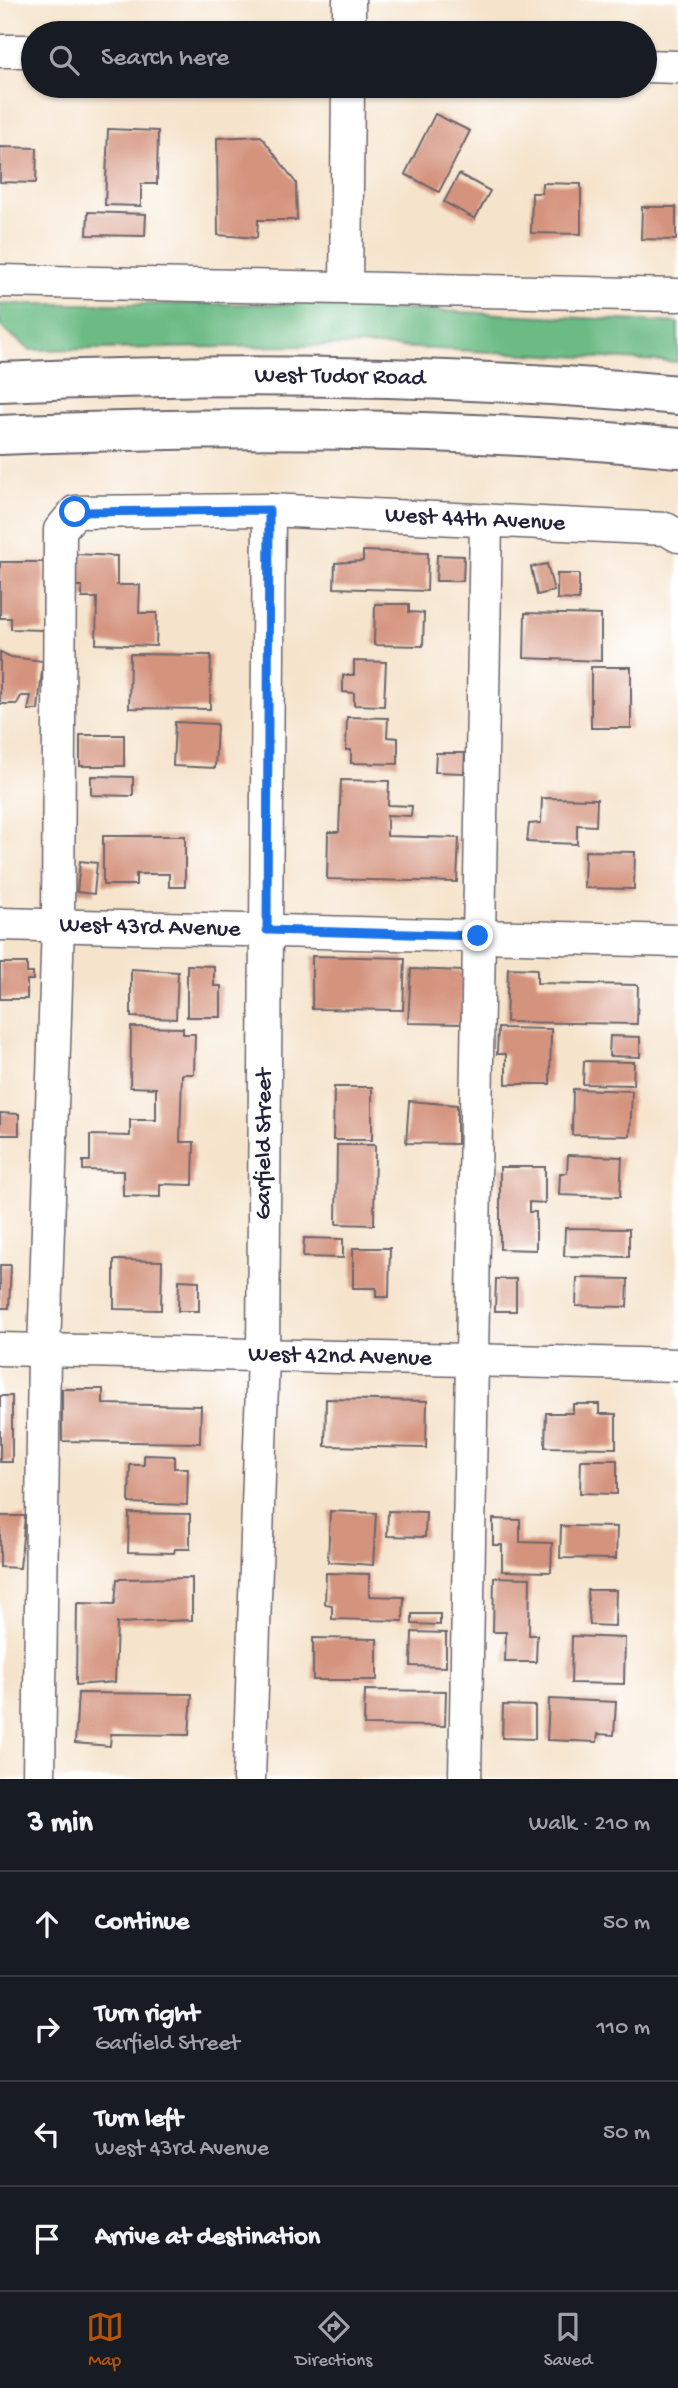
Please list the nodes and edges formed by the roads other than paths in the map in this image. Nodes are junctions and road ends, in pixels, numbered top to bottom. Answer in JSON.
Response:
{"nodes":[{"id":1,"x":349,"y":0,"type":"edge"},
{"id":2,"x":349,"y":21,"type":"edge"},
{"id":3,"x":0,"y":51,"type":"edge"},
{"id":4,"x":21,"y":51,"type":"edge"},
{"id":5,"x":657,"y":66,"type":"edge"},
{"id":6,"x":678,"y":67,"type":"edge"},
{"id":7,"x":348,"y":98,"type":"edge"},
{"id":8,"x":0,"y":281,"type":"edge"},
{"id":9,"x":346,"y":288,"type":"junction"},
{"id":10,"x":678,"y":295,"type":"edge"},
{"id":11,"x":0,"y":382,"type":"edge"},
{"id":12,"x":678,"y":395,"type":"edge"},
{"id":13,"x":0,"y":435,"type":"edge"},
{"id":14,"x":678,"y":448,"type":"edge"},
{"id":15,"x":269,"y":510,"type":"junction"},
{"id":16,"x":486,"y":520,"type":"junction"},
{"id":17,"x":678,"y":536,"type":"edge"},
{"id":18,"x":0,"y":923,"type":"edge"},
{"id":19,"x":58,"y":925,"type":"junction"},
{"id":20,"x":267,"y":930,"type":"junction"},
{"id":21,"x":478,"y":936,"type":"junction"},
{"id":22,"x":678,"y":941,"type":"edge"},
{"id":23,"x":0,"y":1349,"type":"edge"},
{"id":24,"x":44,"y":1350,"type":"junction"},
{"id":25,"x":263,"y":1355,"type":"junction"},
{"id":26,"x":472,"y":1360,"type":"junction"},
{"id":27,"x":678,"y":1365,"type":"edge"},
{"id":28,"x":39,"y":1779,"type":"edge"},
{"id":29,"x":248,"y":1779,"type":"edge"},
{"id":30,"x":465,"y":1779,"type":"edge"}],
"edges":[{"from":1,"to":2,"type":"street"},
{"from":3,"to":4,"type":"street"},
{"from":5,"to":6,"type":"street"},
{"from":7,"to":9,"type":"street"},
{"from":8,"to":9,"type":"street"},
{"from":9,"to":10,"type":"street"},
{"from":11,"to":12,"type":"main road","name":"West Tudor Road"},
{"from":13,"to":14,"type":"main road"},
{"from":15,"to":16,"type":"street","name":"West 44th Avenue"},
{"from":15,"to":19,"type":"street","name":"West 44th Avenue"},
{"from":15,"to":20,"type":"street","name":"Garfield Street"},
{"from":16,"to":17,"type":"street","name":"West 44th Avenue"},
{"from":16,"to":21,"type":"street"},
{"from":18,"to":19,"type":"street","name":"West 43rd Avenue"},
{"from":19,"to":20,"type":"street","name":"West 43rd Avenue"},
{"from":19,"to":24,"type":"street"},
{"from":20,"to":21,"type":"street","name":"West 43rd Avenue"},
{"from":20,"to":25,"type":"street","name":"Garfield Street"},
{"from":21,"to":22,"type":"street","name":"West 43rd Avenue"},
{"from":21,"to":26,"type":"street"},
{"from":23,"to":24,"type":"street","name":"West 42nd Avenue"},
{"from":24,"to":25,"type":"street","name":"West 42nd Avenue"},
{"from":24,"to":28,"type":"street"},
{"from":25,"to":26,"type":"street","name":"West 42nd Avenue"},
{"from":25,"to":29,"type":"street","name":"Garfield Street"},
{"from":26,"to":27,"type":"street","name":"West 42nd Avenue"},
{"from":26,"to":30,"type":"street"}]}
